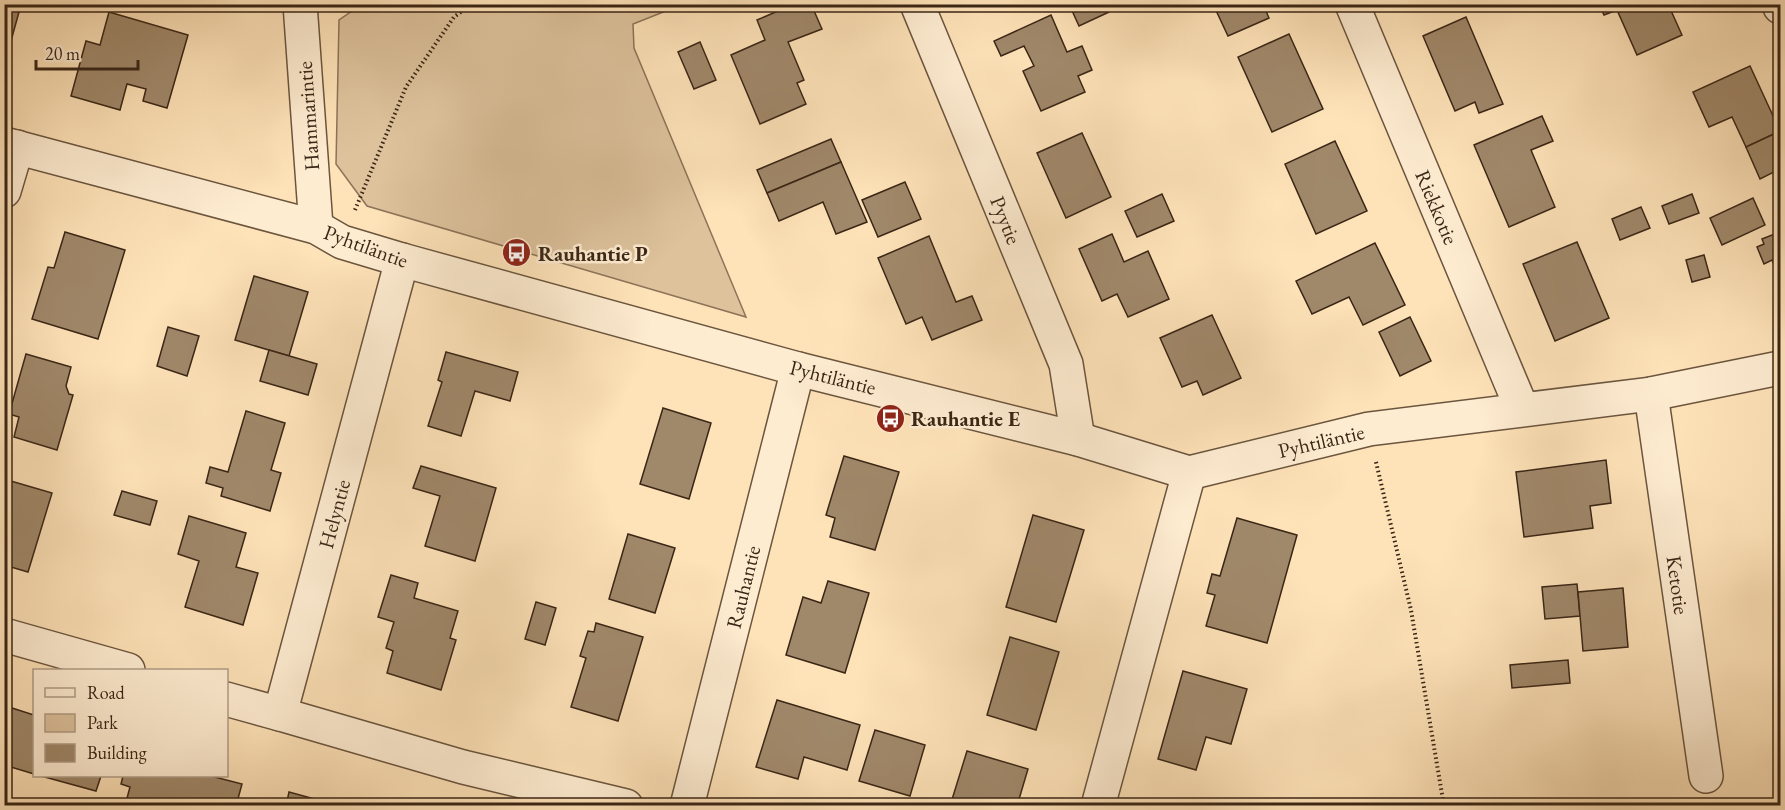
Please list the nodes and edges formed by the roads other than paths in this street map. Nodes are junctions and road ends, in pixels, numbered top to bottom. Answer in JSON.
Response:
{"nodes":[{"id":1,"x":300,"y":4,"type":"edge"},
{"id":2,"x":917,"y":4,"type":"edge"},
{"id":3,"x":1352,"y":4,"type":"edge"},
{"id":4,"x":10,"y":145,"type":"edge"},
{"id":5,"x":4,"y":191,"type":"edge"},
{"id":6,"x":329,"y":234,"type":"junction"},
{"id":7,"x":402,"y":260,"type":"junction"},
{"id":8,"x":798,"y":369,"type":"junction"},
{"id":9,"x":1780,"y":369,"type":"edge"},
{"id":10,"x":1651,"y":394,"type":"junction"},
{"id":11,"x":1522,"y":409,"type":"junction"},
{"id":12,"x":1078,"y":440,"type":"junction"},
{"id":13,"x":1189,"y":473,"type":"junction"},
{"id":14,"x":4,"y":635,"type":"edge"},
{"id":15,"x":124,"y":669,"type":"edge"},
{"id":16,"x":228,"y":700,"type":"edge"},
{"id":17,"x":280,"y":714,"type":"junction"},
{"id":18,"x":1706,"y":776,"type":"dead end"},
{"id":19,"x":626,"y":806,"type":"edge"},
{"id":20,"x":687,"y":806,"type":"edge"},
{"id":21,"x":1098,"y":806,"type":"edge"}],
"edges":[{"from":1,"to":6,"type":"street","name":"Hammarintie"},
{"from":2,"to":12,"type":"street","name":"Pyytie"},
{"from":3,"to":11,"type":"street","name":"Riekkotie"},
{"from":4,"to":5,"type":"street"},
{"from":4,"to":6,"type":"street","name":"Pyhtiläntie"},
{"from":6,"to":7,"type":"street","name":"Pyhtiläntie"},
{"from":7,"to":8,"type":"street","name":"Pyhtiläntie"},
{"from":7,"to":17,"type":"street","name":"Helyntie"},
{"from":8,"to":12,"type":"street","name":"Pyhtiläntie"},
{"from":8,"to":20,"type":"street","name":"Rauhantie"},
{"from":9,"to":10,"type":"street","name":"Pyhtiläntie"},
{"from":10,"to":11,"type":"street","name":"Pyhtiläntie"},
{"from":10,"to":18,"type":"street","name":"Ketotie"},
{"from":11,"to":13,"type":"street","name":"Pyhtiläntie"},
{"from":12,"to":13,"type":"street","name":"Pyhtiläntie"},
{"from":13,"to":21,"type":"street"},
{"from":14,"to":15,"type":"street"},
{"from":16,"to":17,"type":"street"},
{"from":17,"to":19,"type":"street"}]}
